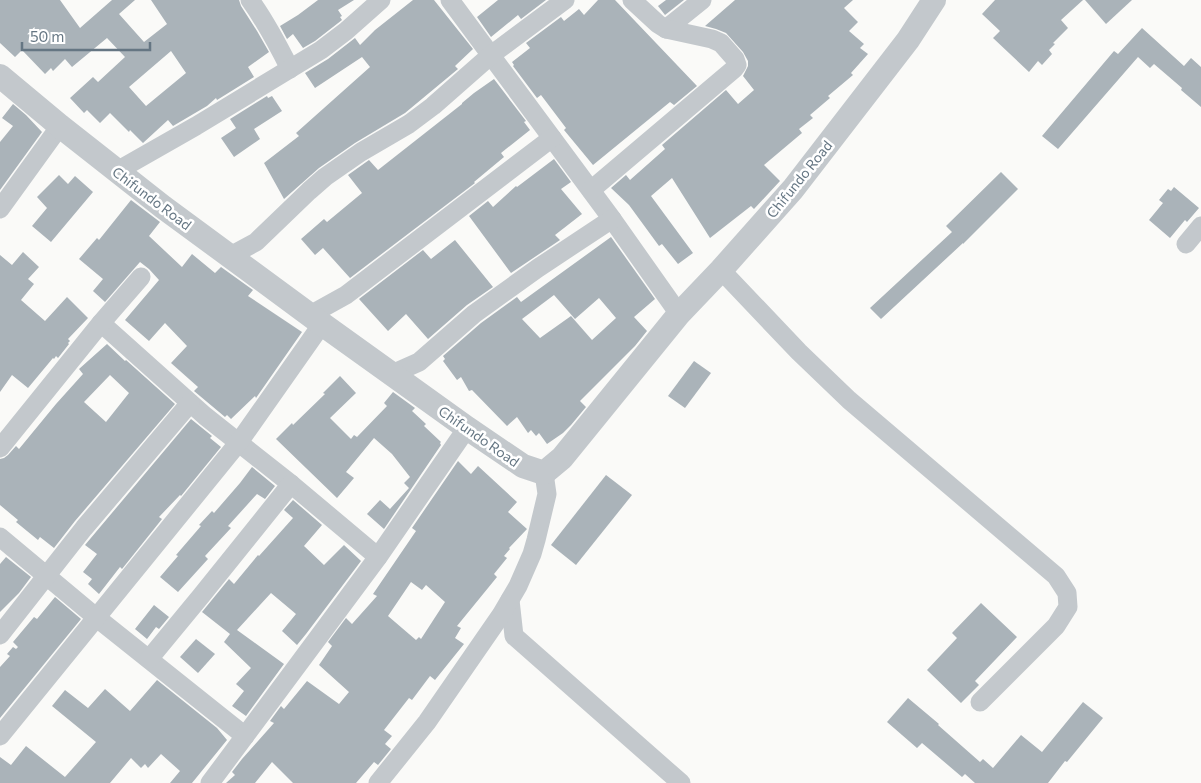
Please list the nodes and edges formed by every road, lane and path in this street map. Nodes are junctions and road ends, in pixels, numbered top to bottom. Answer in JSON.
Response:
{"nodes":[{"id":1,"x":250,"y":0,"type":"edge"},
{"id":2,"x":381,"y":0,"type":"edge"},
{"id":3,"x":450,"y":0,"type":"edge"},
{"id":4,"x":565,"y":0,"type":"edge"},
{"id":5,"x":632,"y":0,"type":"edge"},
{"id":6,"x":702,"y":0,"type":"edge"},
{"id":7,"x":934,"y":0,"type":"edge"},
{"id":8,"x":666,"y":29,"type":"junction"},
{"id":9,"x":491,"y":55,"type":"junction"},
{"id":10,"x":290,"y":69,"type":"junction"},
{"id":11,"x":0,"y":76,"type":"edge"},
{"id":12,"x":60,"y":126,"type":"junction"},
{"id":13,"x":552,"y":138,"type":"junction"},
{"id":14,"x":118,"y":171,"type":"junction"},
{"id":15,"x":591,"y":190,"type":"junction"},
{"id":16,"x":0,"y":209,"type":"edge"},
{"id":17,"x":612,"y":219,"type":"junction"},
{"id":18,"x":1201,"y":226,"type":"edge"},
{"id":19,"x":1186,"y":244,"type":"dead end"},
{"id":20,"x":230,"y":256,"type":"junction"},
{"id":21,"x":721,"y":270,"type":"junction"},
{"id":22,"x":141,"y":277,"type":"dead end"},
{"id":23,"x":679,"y":314,"type":"junction"},
{"id":24,"x":316,"y":319,"type":"junction"},
{"id":25,"x":101,"y":323,"type":"junction"},
{"id":26,"x":392,"y":374,"type":"junction"},
{"id":27,"x":190,"y":403,"type":"junction"},
{"id":28,"x":467,"y":428,"type":"junction"},
{"id":29,"x":239,"y":442,"type":"junction"},
{"id":30,"x":0,"y":448,"type":"edge"},
{"id":31,"x":544,"y":473,"type":"junction"},
{"id":32,"x":291,"y":484,"type":"junction"},
{"id":33,"x":0,"y":537,"type":"edge"},
{"id":34,"x":378,"y":557,"type":"junction"},
{"id":35,"x":47,"y":576,"type":"junction"},
{"id":36,"x":510,"y":600,"type":"junction"},
{"id":37,"x":97,"y":618,"type":"junction"},
{"id":38,"x":0,"y":635,"type":"edge"},
{"id":39,"x":149,"y":659,"type":"junction"},
{"id":40,"x":980,"y":702,"type":"dead end"},
{"id":41,"x":0,"y":736,"type":"edge"},
{"id":42,"x":245,"y":736,"type":"junction"},
{"id":43,"x":210,"y":783,"type":"edge"},
{"id":44,"x":378,"y":783,"type":"edge"},
{"id":45,"x":682,"y":783,"type":"edge"}],
"edges":[{"from":1,"to":10,"type":"street"},
{"from":2,"to":10,"type":"street"},
{"from":3,"to":9,"type":"street"},
{"from":4,"to":9,"type":"street"},
{"from":5,"to":8,"type":"street"},
{"from":6,"to":8,"type":"street"},
{"from":7,"to":21,"type":"street","name":"Chifundo Road"},
{"from":8,"to":15,"type":"street"},
{"from":9,"to":13,"type":"street"},
{"from":9,"to":20,"type":"street"},
{"from":10,"to":14,"type":"street"},
{"from":11,"to":12,"type":"street","name":"Chifundo Road"},
{"from":12,"to":14,"type":"street","name":"Chifundo Road"},
{"from":12,"to":16,"type":"street"},
{"from":13,"to":15,"type":"street"},
{"from":13,"to":24,"type":"street"},
{"from":14,"to":20,"type":"street","name":"Chifundo Road"},
{"from":15,"to":17,"type":"street"},
{"from":17,"to":23,"type":"street"},
{"from":17,"to":26,"type":"street"},
{"from":18,"to":19,"type":"street"},
{"from":20,"to":24,"type":"street","name":"Chifundo Road"},
{"from":21,"to":23,"type":"street","name":"Chifundo Road"},
{"from":21,"to":40,"type":"street"},
{"from":22,"to":25,"type":"street"},
{"from":23,"to":31,"type":"street","name":"Chifundo Road"},
{"from":24,"to":26,"type":"street","name":"Chifundo Road"},
{"from":24,"to":29,"type":"street"},
{"from":25,"to":27,"type":"street"},
{"from":25,"to":30,"type":"street"},
{"from":26,"to":28,"type":"street","name":"Chifundo Road"},
{"from":27,"to":29,"type":"street"},
{"from":27,"to":35,"type":"street"},
{"from":28,"to":31,"type":"street","name":"Chifundo Road"},
{"from":28,"to":34,"type":"street"},
{"from":29,"to":32,"type":"street"},
{"from":29,"to":37,"type":"street"},
{"from":31,"to":36,"type":"street"},
{"from":32,"to":34,"type":"street"},
{"from":32,"to":39,"type":"street"},
{"from":33,"to":35,"type":"street"},
{"from":34,"to":42,"type":"street"},
{"from":35,"to":37,"type":"street"},
{"from":35,"to":38,"type":"street"},
{"from":36,"to":44,"type":"street"},
{"from":36,"to":45,"type":"street"},
{"from":37,"to":39,"type":"street"},
{"from":37,"to":41,"type":"street"},
{"from":39,"to":42,"type":"street"},
{"from":42,"to":43,"type":"street"}]}
